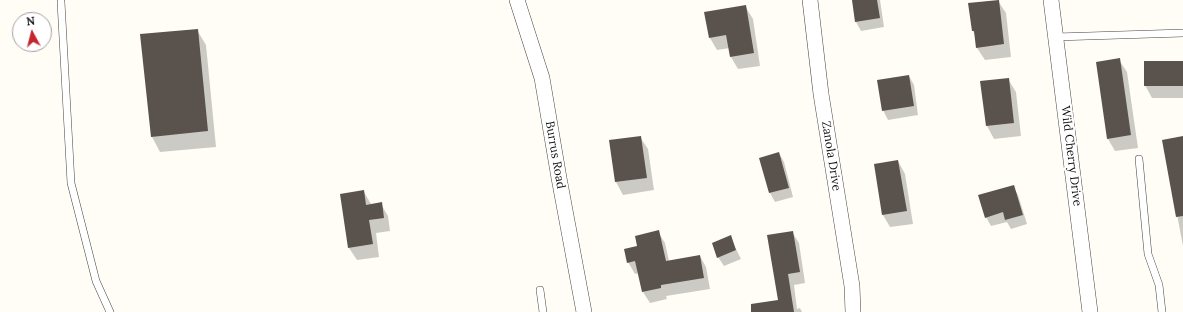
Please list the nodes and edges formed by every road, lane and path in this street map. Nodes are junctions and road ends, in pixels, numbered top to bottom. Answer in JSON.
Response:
{"nodes":[{"id":1,"x":517,"y":0,"type":"edge"},
{"id":2,"x":810,"y":0,"type":"edge"},
{"id":3,"x":1051,"y":0,"type":"edge"},
{"id":4,"x":61,"y":2,"type":"dead end"},
{"id":5,"x":1183,"y":33,"type":"edge"},
{"id":6,"x":1056,"y":38,"type":"junction"},
{"id":7,"x":1139,"y":159,"type":"dead end"},
{"id":8,"x":540,"y":290,"type":"dead end"},
{"id":9,"x":110,"y":312,"type":"edge"},
{"id":10,"x":543,"y":312,"type":"edge"},
{"id":11,"x":584,"y":312,"type":"edge"},
{"id":12,"x":853,"y":312,"type":"edge"},
{"id":13,"x":1090,"y":312,"type":"edge"},
{"id":14,"x":1162,"y":312,"type":"edge"}],
"edges":[{"from":1,"to":11,"type":"street","name":"Burrus Road"},
{"from":2,"to":12,"type":"street","name":"Zanola Drive"},
{"from":3,"to":6,"type":"street","name":"Wild Cherry Drive"},
{"from":4,"to":9,"type":"lane"},
{"from":5,"to":6,"type":"lane"},
{"from":6,"to":13,"type":"street","name":"Wild Cherry Drive"},
{"from":7,"to":14,"type":"lane"},
{"from":8,"to":10,"type":"lane"}]}
